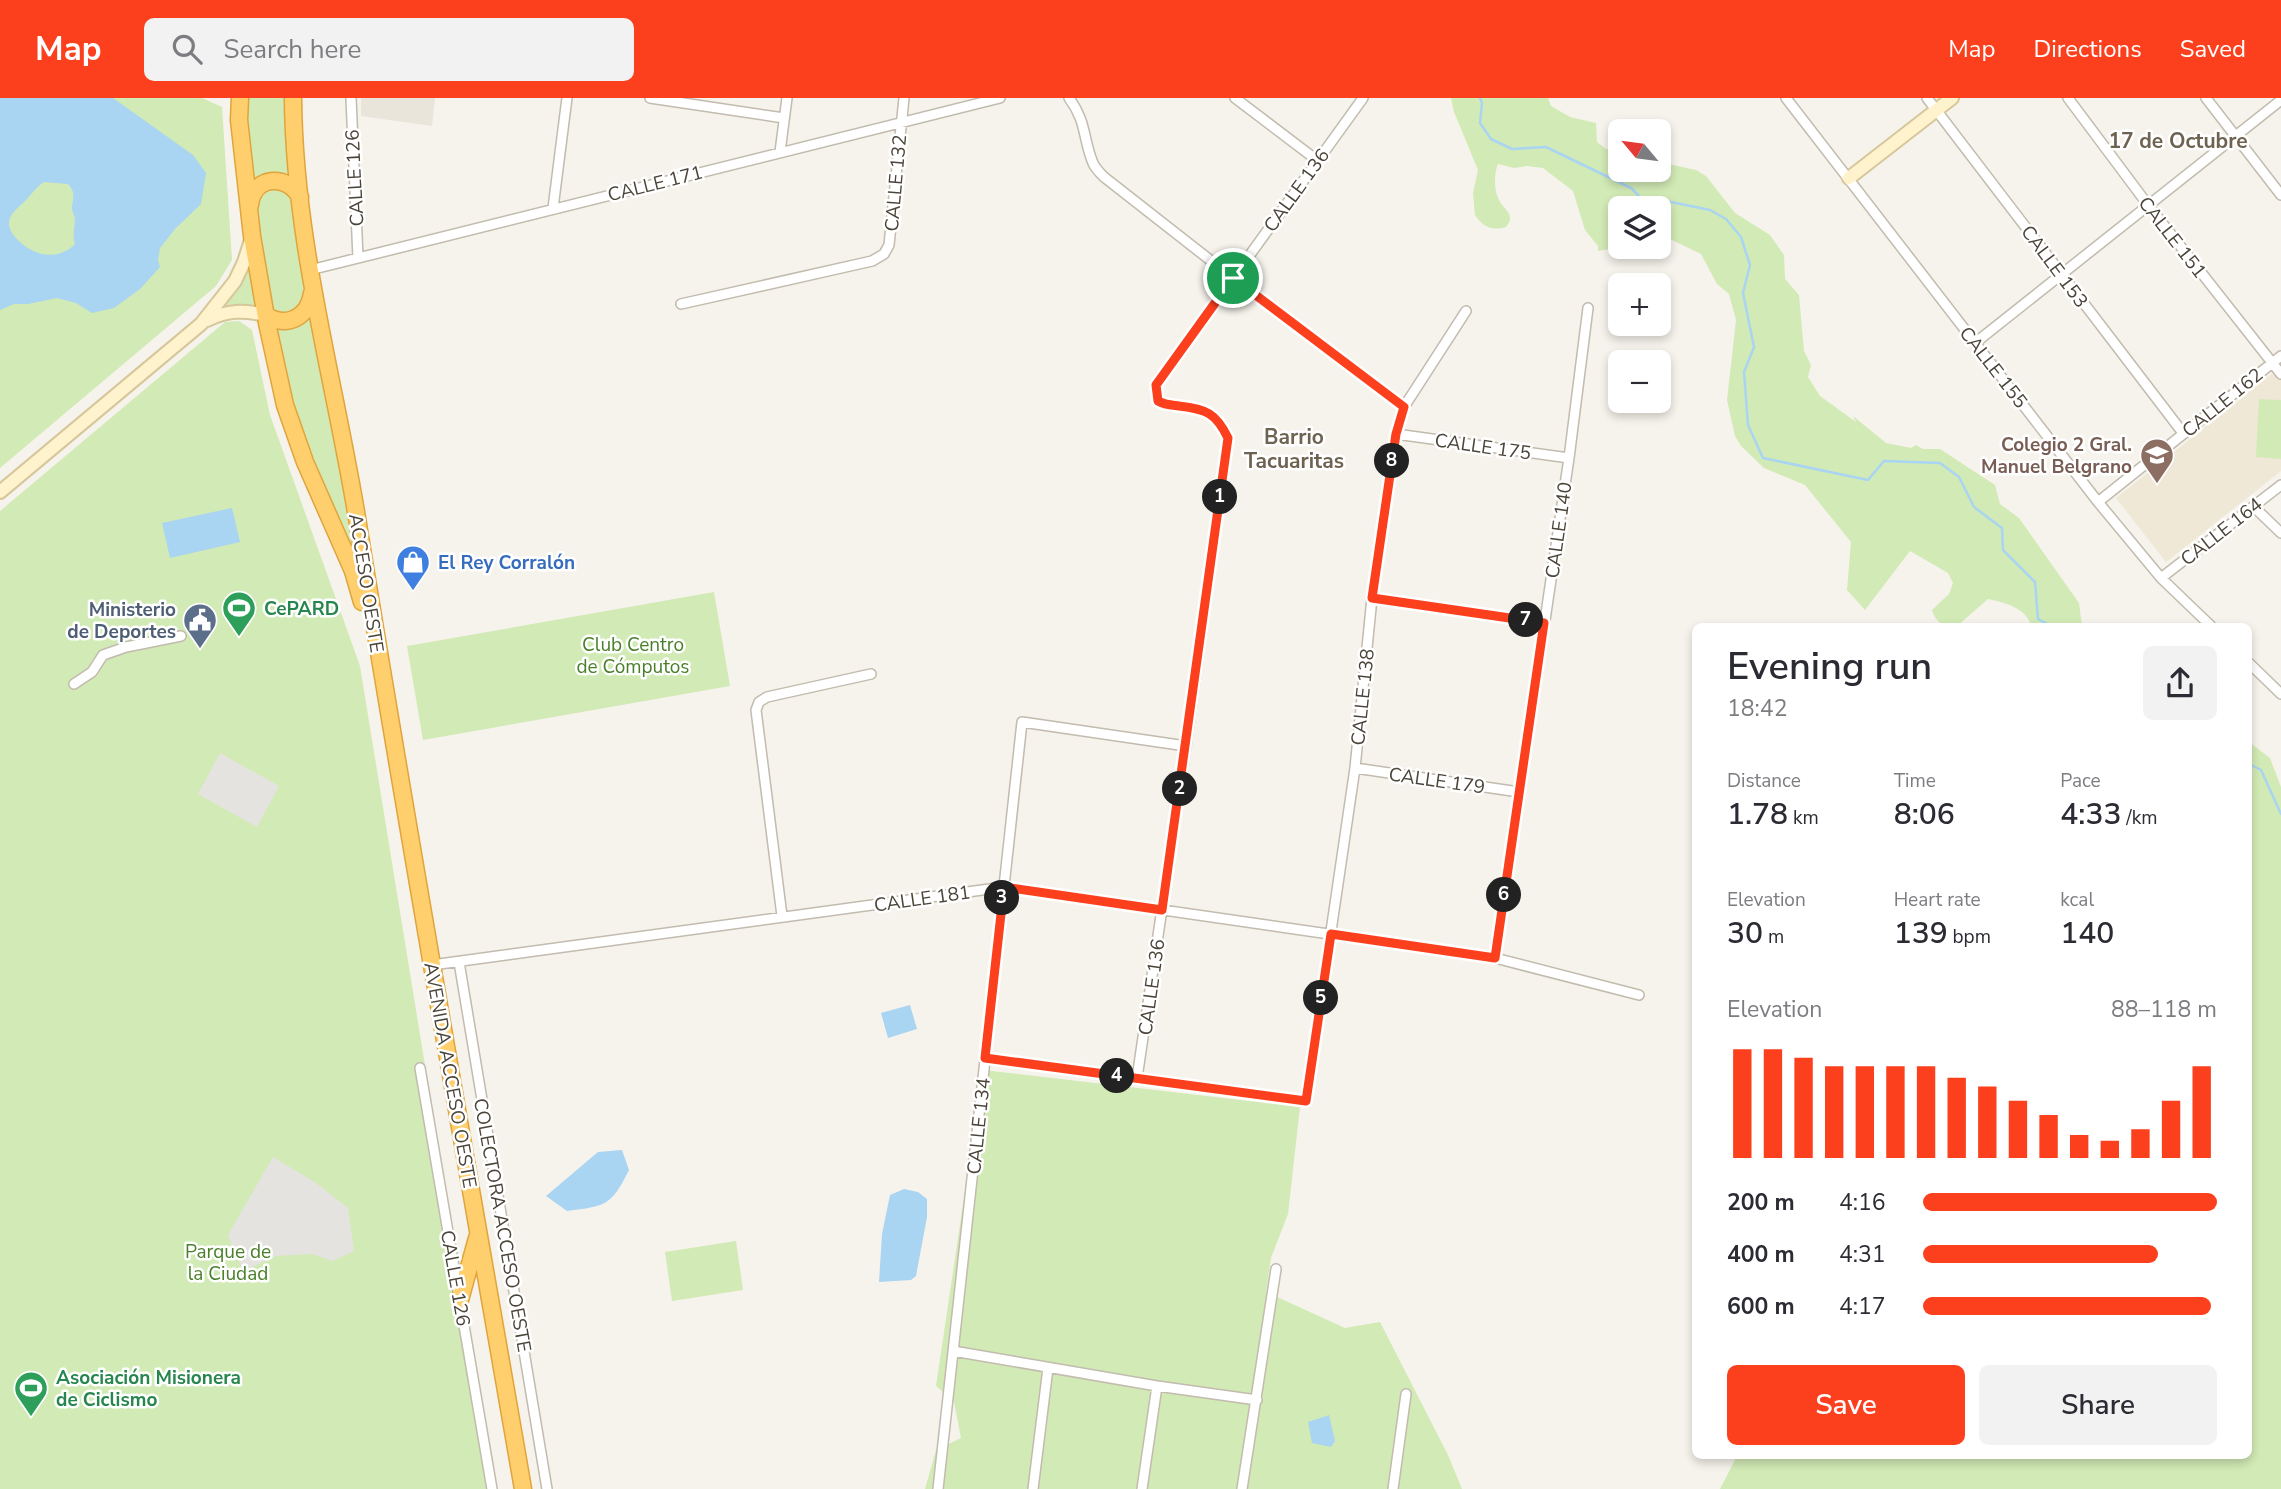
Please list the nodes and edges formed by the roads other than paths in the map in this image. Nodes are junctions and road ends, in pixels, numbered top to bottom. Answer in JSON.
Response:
{"nodes":[{"id":1,"x":240,"y":98,"type":"edge"},
{"id":2,"x":293,"y":98,"type":"edge"},
{"id":3,"x":351,"y":98,"type":"edge"},
{"id":4,"x":567,"y":98,"type":"edge"},
{"id":5,"x":650,"y":98,"type":"edge"},
{"id":6,"x":787,"y":98,"type":"edge"},
{"id":7,"x":904,"y":98,"type":"edge"},
{"id":8,"x":1000,"y":98,"type":"edge"},
{"id":9,"x":1069,"y":98,"type":"edge"},
{"id":10,"x":1235,"y":98,"type":"edge"},
{"id":11,"x":1363,"y":98,"type":"edge"},
{"id":12,"x":1786,"y":98,"type":"edge"},
{"id":13,"x":1927,"y":98,"type":"edge"},
{"id":14,"x":1952,"y":98,"type":"edge"},
{"id":15,"x":2068,"y":98,"type":"edge"},
{"id":16,"x":2206,"y":98,"type":"edge"},
{"id":17,"x":2281,"y":100,"type":"edge"},
{"id":18,"x":1936,"y":111,"type":"junction"},
{"id":19,"x":784,"y":117,"type":"junction"},
{"id":20,"x":900,"y":123,"type":"junction"},
{"id":21,"x":2235,"y":136,"type":"junction"},
{"id":22,"x":780,"y":152,"type":"junction"},
{"id":23,"x":1318,"y":161,"type":"junction"},
{"id":24,"x":1849,"y":178,"type":"junction"},
{"id":25,"x":2281,"y":195,"type":"edge"},
{"id":26,"x":300,"y":197,"type":"junction"},
{"id":27,"x":2148,"y":205,"type":"junction"},
{"id":28,"x":250,"y":207,"type":"junction"},
{"id":29,"x":553,"y":208,"type":"junction"},
{"id":30,"x":252,"y":236,"type":"junction"},
{"id":31,"x":358,"y":258,"type":"junction"},
{"id":32,"x":310,"y":270,"type":"junction"},
{"id":33,"x":2061,"y":275,"type":"junction"},
{"id":34,"x":1233,"y":278,"type":"junction"},
{"id":35,"x":312,"y":290,"type":"junction"},
{"id":36,"x":681,"y":304,"type":"dead end"},
{"id":37,"x":1588,"y":309,"type":"dead end"},
{"id":38,"x":1466,"y":312,"type":"dead end"},
{"id":39,"x":265,"y":315,"type":"junction"},
{"id":40,"x":201,"y":324,"type":"junction"},
{"id":41,"x":1975,"y":343,"type":"junction"},
{"id":42,"x":2281,"y":355,"type":"edge"},
{"id":43,"x":2272,"y":363,"type":"junction"},
{"id":44,"x":2281,"y":374,"type":"edge"},
{"id":45,"x":1404,"y":407,"type":"junction"},
{"id":46,"x":2183,"y":433,"type":"junction"},
{"id":47,"x":1396,"y":434,"type":"junction"},
{"id":48,"x":1569,"y":458,"type":"junction"},
{"id":49,"x":2281,"y":485,"type":"edge"},
{"id":50,"x":0,"y":492,"type":"edge"},
{"id":51,"x":2098,"y":502,"type":"junction"},
{"id":52,"x":2254,"y":507,"type":"junction"},
{"id":53,"x":2281,"y":533,"type":"edge"},
{"id":54,"x":2161,"y":578,"type":"junction"},
{"id":55,"x":1372,"y":598,"type":"junction"},
{"id":56,"x":1544,"y":623,"type":"junction"},
{"id":57,"x":2208,"y":623,"type":"edge"},
{"id":58,"x":181,"y":636,"type":"dead end"},
{"id":59,"x":380,"y":661,"type":"junction"},
{"id":60,"x":2252,"y":666,"type":"edge"},
{"id":61,"x":871,"y":674,"type":"dead end"},
{"id":62,"x":74,"y":684,"type":"dead end"},
{"id":63,"x":2281,"y":694,"type":"edge"},
{"id":64,"x":1186,"y":746,"type":"junction"},
{"id":65,"x":1355,"y":768,"type":"junction"},
{"id":66,"x":1520,"y":792,"type":"junction"},
{"id":67,"x":1004,"y":887,"type":"junction"},
{"id":68,"x":1162,"y":910,"type":"junction"},
{"id":69,"x":782,"y":916,"type":"junction"},
{"id":70,"x":1331,"y":934,"type":"junction"},
{"id":71,"x":1495,"y":958,"type":"junction"},
{"id":72,"x":459,"y":962,"type":"junction"},
{"id":73,"x":432,"y":965,"type":"junction"},
{"id":74,"x":1639,"y":995,"type":"dead end"},
{"id":75,"x":985,"y":1058,"type":"junction"},
{"id":76,"x":420,"y":1068,"type":"dead end"},
{"id":77,"x":1137,"y":1078,"type":"junction"},
{"id":78,"x":479,"y":1232,"type":"junction"},
{"id":79,"x":1276,"y":1269,"type":"dead end"},
{"id":80,"x":460,"y":1300,"type":"junction"},
{"id":81,"x":953,"y":1351,"type":"junction"},
{"id":82,"x":1048,"y":1368,"type":"junction"},
{"id":83,"x":1157,"y":1386,"type":"junction"},
{"id":84,"x":1406,"y":1394,"type":"dead end"},
{"id":85,"x":1257,"y":1400,"type":"junction"},
{"id":86,"x":492,"y":1489,"type":"edge"},
{"id":87,"x":523,"y":1489,"type":"edge"},
{"id":88,"x":547,"y":1489,"type":"edge"},
{"id":89,"x":938,"y":1489,"type":"edge"},
{"id":90,"x":1032,"y":1489,"type":"edge"},
{"id":91,"x":1142,"y":1489,"type":"edge"},
{"id":92,"x":1242,"y":1489,"type":"edge"},
{"id":93,"x":1393,"y":1489,"type":"edge"}],
"edges":[{"from":1,"to":28,"type":"highway","name":"ACCESO OESTE"},
{"from":2,"to":26,"type":"highway","name":"ACCESO OESTE"},
{"from":3,"to":31,"type":"street","name":"CALLE 126"},
{"from":4,"to":29,"type":"street"},
{"from":5,"to":19,"type":"street"},
{"from":6,"to":19,"type":"street"},
{"from":7,"to":20,"type":"street","name":"CALLE 132"},
{"from":8,"to":20,"type":"street","name":"CALLE 171"},
{"from":9,"to":34,"type":"street"},
{"from":10,"to":23,"type":"street"},
{"from":11,"to":23,"type":"street","name":"CALLE 136"},
{"from":12,"to":24,"type":"street","name":"CALLE 155"},
{"from":13,"to":18,"type":"street","name":"CALLE 153"},
{"from":14,"to":18,"type":"street"},
{"from":15,"to":27,"type":"street","name":"CALLE 151"},
{"from":16,"to":21,"type":"street"},
{"from":17,"to":21,"type":"street"},
{"from":18,"to":24,"type":"street"},
{"from":18,"to":33,"type":"street","name":"CALLE 153"},
{"from":19,"to":22,"type":"street"},
{"from":20,"to":22,"type":"street","name":"CALLE 171"},
{"from":20,"to":36,"type":"street","name":"CALLE 132"},
{"from":21,"to":25,"type":"street"},
{"from":21,"to":27,"type":"street"},
{"from":22,"to":29,"type":"street","name":"CALLE 171"},
{"from":23,"to":34,"type":"street","name":"CALLE 136"},
{"from":24,"to":41,"type":"street","name":"CALLE 155"},
{"from":26,"to":28,"type":"highway"},
{"from":26,"to":32,"type":"highway","name":"ACCESO OESTE"},
{"from":27,"to":33,"type":"street"},
{"from":27,"to":43,"type":"street","name":"CALLE 151"},
{"from":28,"to":30,"type":"highway","name":"ACCESO OESTE"},
{"from":29,"to":31,"type":"street","name":"CALLE 171"},
{"from":30,"to":39,"type":"highway","name":"ACCESO OESTE"},
{"from":30,"to":40,"type":"street"},
{"from":31,"to":32,"type":"street","name":"CALLE 171"},
{"from":32,"to":35,"type":"highway","name":"ACCESO OESTE"},
{"from":33,"to":41,"type":"street"},
{"from":33,"to":46,"type":"street","name":"CALLE 153"},
{"from":34,"to":45,"type":"street"},
{"from":34,"to":64,"type":"street","name":"CALLE 136"},
{"from":35,"to":39,"type":"highway"},
{"from":35,"to":59,"type":"highway","name":"ACCESO OESTE"},
{"from":37,"to":48,"type":"street","name":"CALLE 140"},
{"from":38,"to":45,"type":"street","name":"CALLE 138"},
{"from":39,"to":40,"type":"street"},
{"from":39,"to":59,"type":"highway","name":"ACCESO OESTE"},
{"from":40,"to":50,"type":"street"},
{"from":41,"to":51,"type":"street","name":"CALLE 155"},
{"from":42,"to":43,"type":"street","name":"CALLE 162"},
{"from":43,"to":44,"type":"street","name":"CALLE 151"},
{"from":43,"to":46,"type":"street","name":"CALLE 162"},
{"from":45,"to":47,"type":"street","name":"CALLE 138"},
{"from":46,"to":51,"type":"street","name":"CALLE 162"},
{"from":47,"to":48,"type":"street","name":"CALLE 175"},
{"from":47,"to":55,"type":"street","name":"CALLE 138"},
{"from":48,"to":56,"type":"street","name":"CALLE 140"},
{"from":49,"to":52,"type":"street","name":"CALLE 164"},
{"from":51,"to":54,"type":"street","name":"CALLE 155"},
{"from":52,"to":53,"type":"street"},
{"from":52,"to":54,"type":"street","name":"CALLE 164"},
{"from":54,"to":57,"type":"street","name":"CALLE 155"},
{"from":55,"to":56,"type":"street"},
{"from":55,"to":65,"type":"street","name":"CALLE 138"},
{"from":56,"to":66,"type":"street","name":"CALLE 140"},
{"from":58,"to":62,"type":"street"},
{"from":59,"to":73,"type":"highway","name":"AVENIDA ACCESO OESTE"},
{"from":60,"to":63,"type":"street"},
{"from":61,"to":69,"type":"street"},
{"from":64,"to":67,"type":"street","name":"CALLE 134"},
{"from":64,"to":68,"type":"street","name":"CALLE 136"},
{"from":65,"to":66,"type":"street","name":"CALLE 179"},
{"from":65,"to":70,"type":"street","name":"CALLE 138"},
{"from":66,"to":71,"type":"street","name":"CALLE 140"},
{"from":67,"to":68,"type":"street","name":"CALLE 181"},
{"from":67,"to":69,"type":"street","name":"CALLE 181"},
{"from":67,"to":75,"type":"street","name":"CALLE 134"},
{"from":68,"to":70,"type":"street","name":"CALLE 181"},
{"from":68,"to":77,"type":"street","name":"CALLE 136"},
{"from":69,"to":72,"type":"street","name":"CALLE 181"},
{"from":70,"to":71,"type":"street","name":"CALLE 181"},
{"from":70,"to":77,"type":"street","name":"CALLE 138"},
{"from":71,"to":74,"type":"street","name":"CALLE 181"},
{"from":72,"to":73,"type":"street","name":"CALLE 181"},
{"from":72,"to":88,"type":"street","name":"COLECTORA ACCESO OESTE"},
{"from":73,"to":78,"type":"highway","name":"AVENIDA ACCESO OESTE"},
{"from":75,"to":77,"type":"street"},
{"from":75,"to":81,"type":"street","name":"CALLE 134"},
{"from":76,"to":80,"type":"street","name":"CALLE 126"},
{"from":78,"to":80,"type":"highway"},
{"from":78,"to":87,"type":"highway","name":"AVENIDA ACCESO OESTE"},
{"from":79,"to":85,"type":"street"},
{"from":80,"to":86,"type":"street","name":"CALLE 126"},
{"from":81,"to":82,"type":"street"},
{"from":81,"to":89,"type":"street","name":"CALLE 134"},
{"from":82,"to":83,"type":"street"},
{"from":82,"to":90,"type":"street"},
{"from":83,"to":85,"type":"street"},
{"from":83,"to":91,"type":"street"},
{"from":84,"to":93,"type":"street"},
{"from":85,"to":92,"type":"street"}]}
